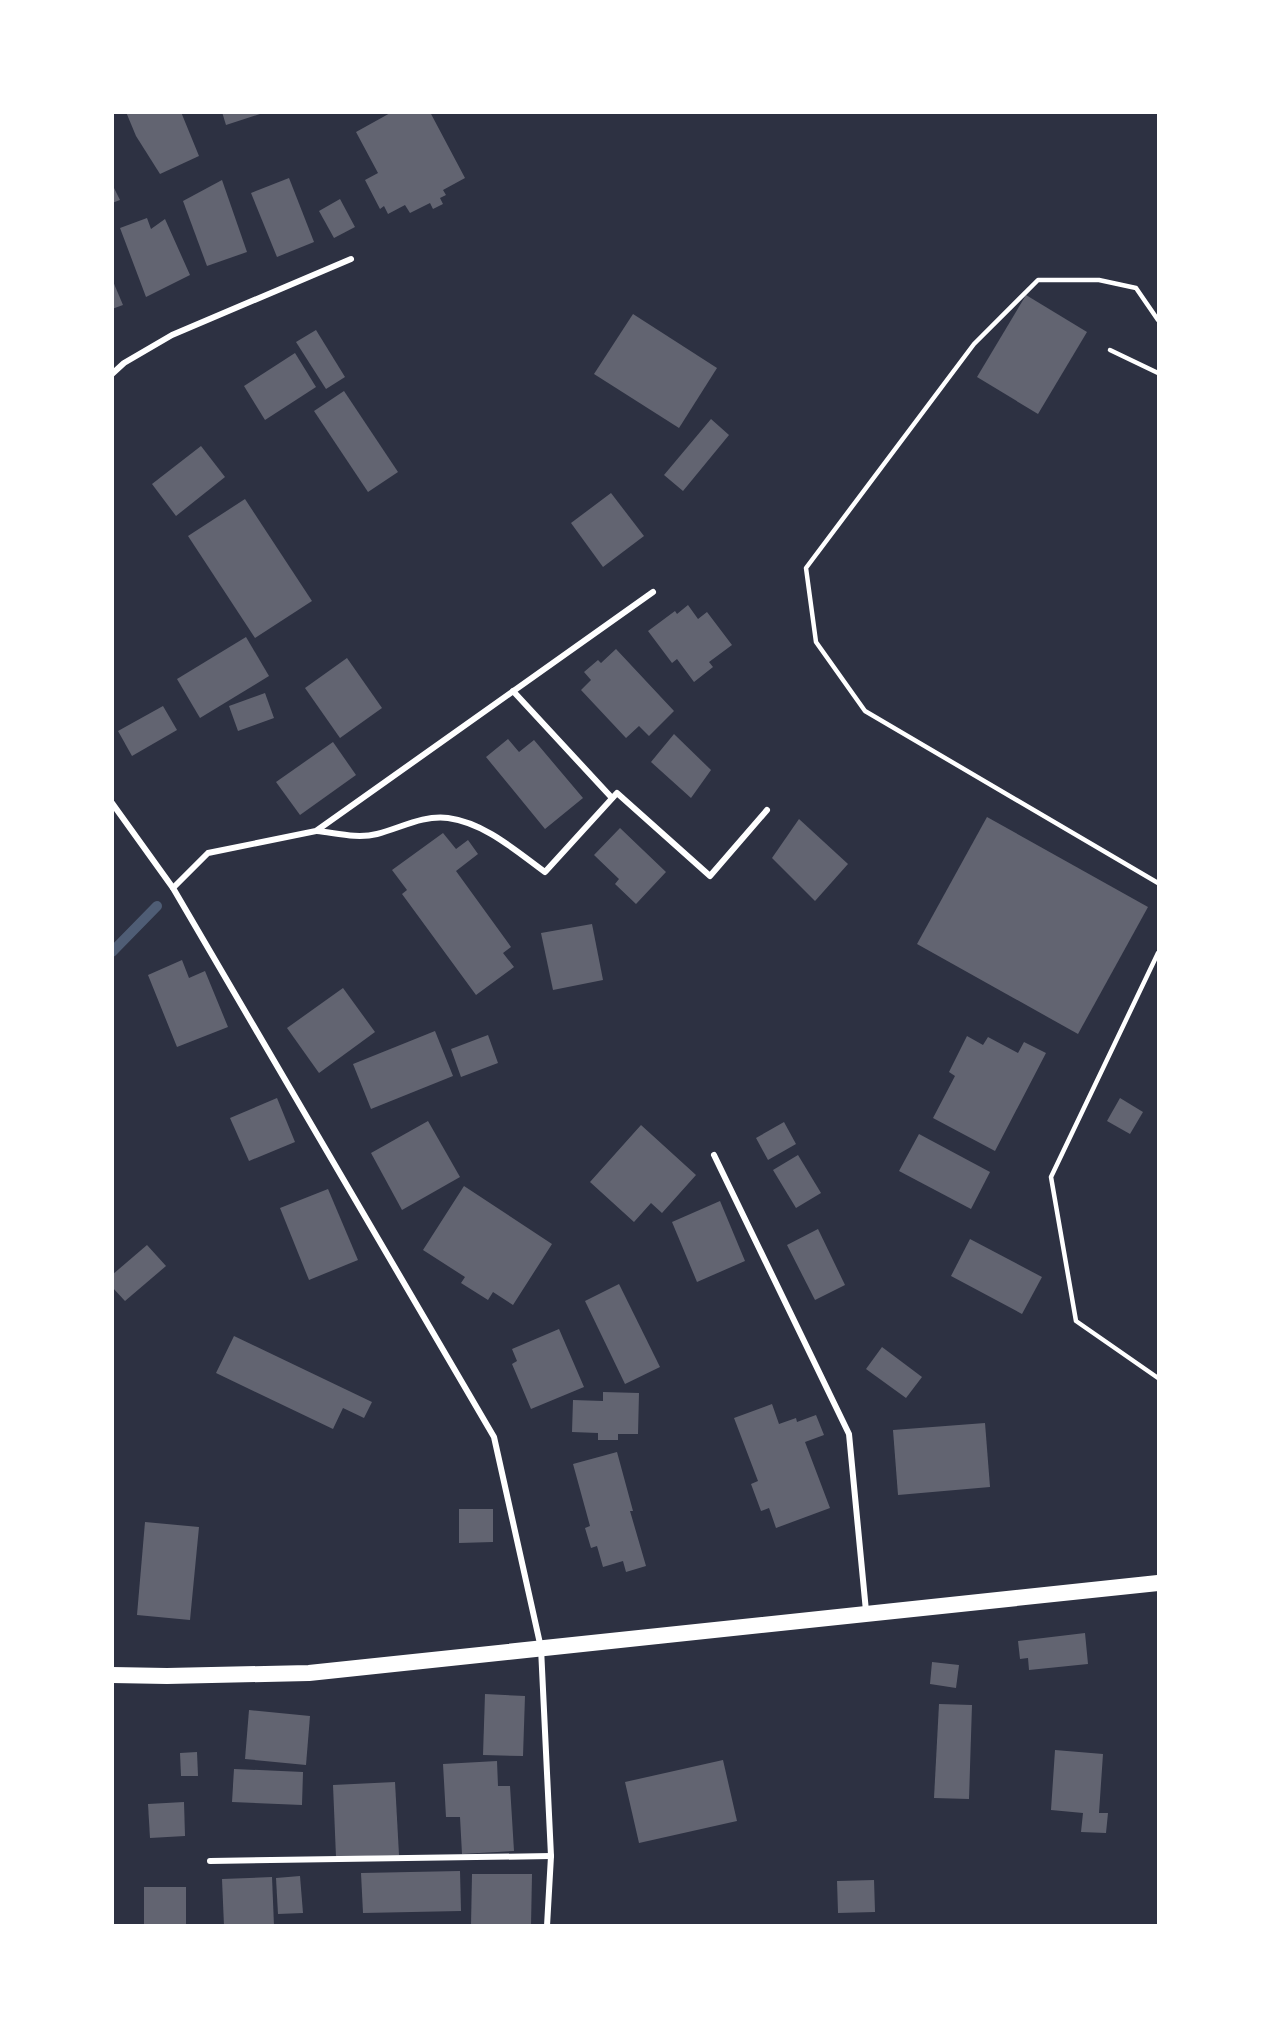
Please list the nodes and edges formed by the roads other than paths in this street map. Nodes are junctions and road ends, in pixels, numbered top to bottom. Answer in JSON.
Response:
{"nodes":[{"id":1,"x":351,"y":259,"type":"dead end"},
{"id":2,"x":1158,"y":320,"type":"edge"},
{"id":3,"x":1110,"y":350,"type":"dead end"},
{"id":4,"x":1158,"y":373,"type":"edge"},
{"id":5,"x":112,"y":374,"type":"edge"},
{"id":6,"x":652,"y":592,"type":"dead end"},
{"id":7,"x":513,"y":691,"type":"junction"},
{"id":8,"x":612,"y":798,"type":"junction"},
{"id":9,"x":112,"y":803,"type":"edge"},
{"id":10,"x":767,"y":810,"type":"dead end"},
{"id":11,"x":316,"y":831,"type":"junction"},
{"id":12,"x":1158,"y":883,"type":"edge"},
{"id":13,"x":172,"y":888,"type":"junction"},
{"id":14,"x":1158,"y":953,"type":"edge"},
{"id":15,"x":714,"y":1155,"type":"dead end"},
{"id":16,"x":1158,"y":1378,"type":"edge"},
{"id":17,"x":1158,"y":1583,"type":"edge"},
{"id":18,"x":866,"y":1613,"type":"junction"},
{"id":19,"x":541,"y":1648,"type":"junction"},
{"id":20,"x":112,"y":1675,"type":"edge"},
{"id":21,"x":551,"y":1856,"type":"junction"},
{"id":22,"x":210,"y":1861,"type":"dead end"},
{"id":23,"x":548,"y":1926,"type":"edge"}],
"edges":[{"from":1,"to":5,"type":"street"},
{"from":2,"to":12,"type":"lane"},
{"from":3,"to":4,"type":"lane"},
{"from":6,"to":7,"type":"street"},
{"from":7,"to":8,"type":"street"},
{"from":7,"to":11,"type":"street"},
{"from":8,"to":10,"type":"street"},
{"from":8,"to":11,"type":"street"},
{"from":9,"to":13,"type":"street"},
{"from":11,"to":13,"type":"street"},
{"from":13,"to":19,"type":"street"},
{"from":14,"to":16,"type":"lane"},
{"from":15,"to":18,"type":"street"},
{"from":17,"to":18,"type":"highway"},
{"from":18,"to":19,"type":"highway"},
{"from":19,"to":20,"type":"highway"},
{"from":19,"to":21,"type":"street"},
{"from":21,"to":22,"type":"street"},
{"from":21,"to":23,"type":"street"}]}
